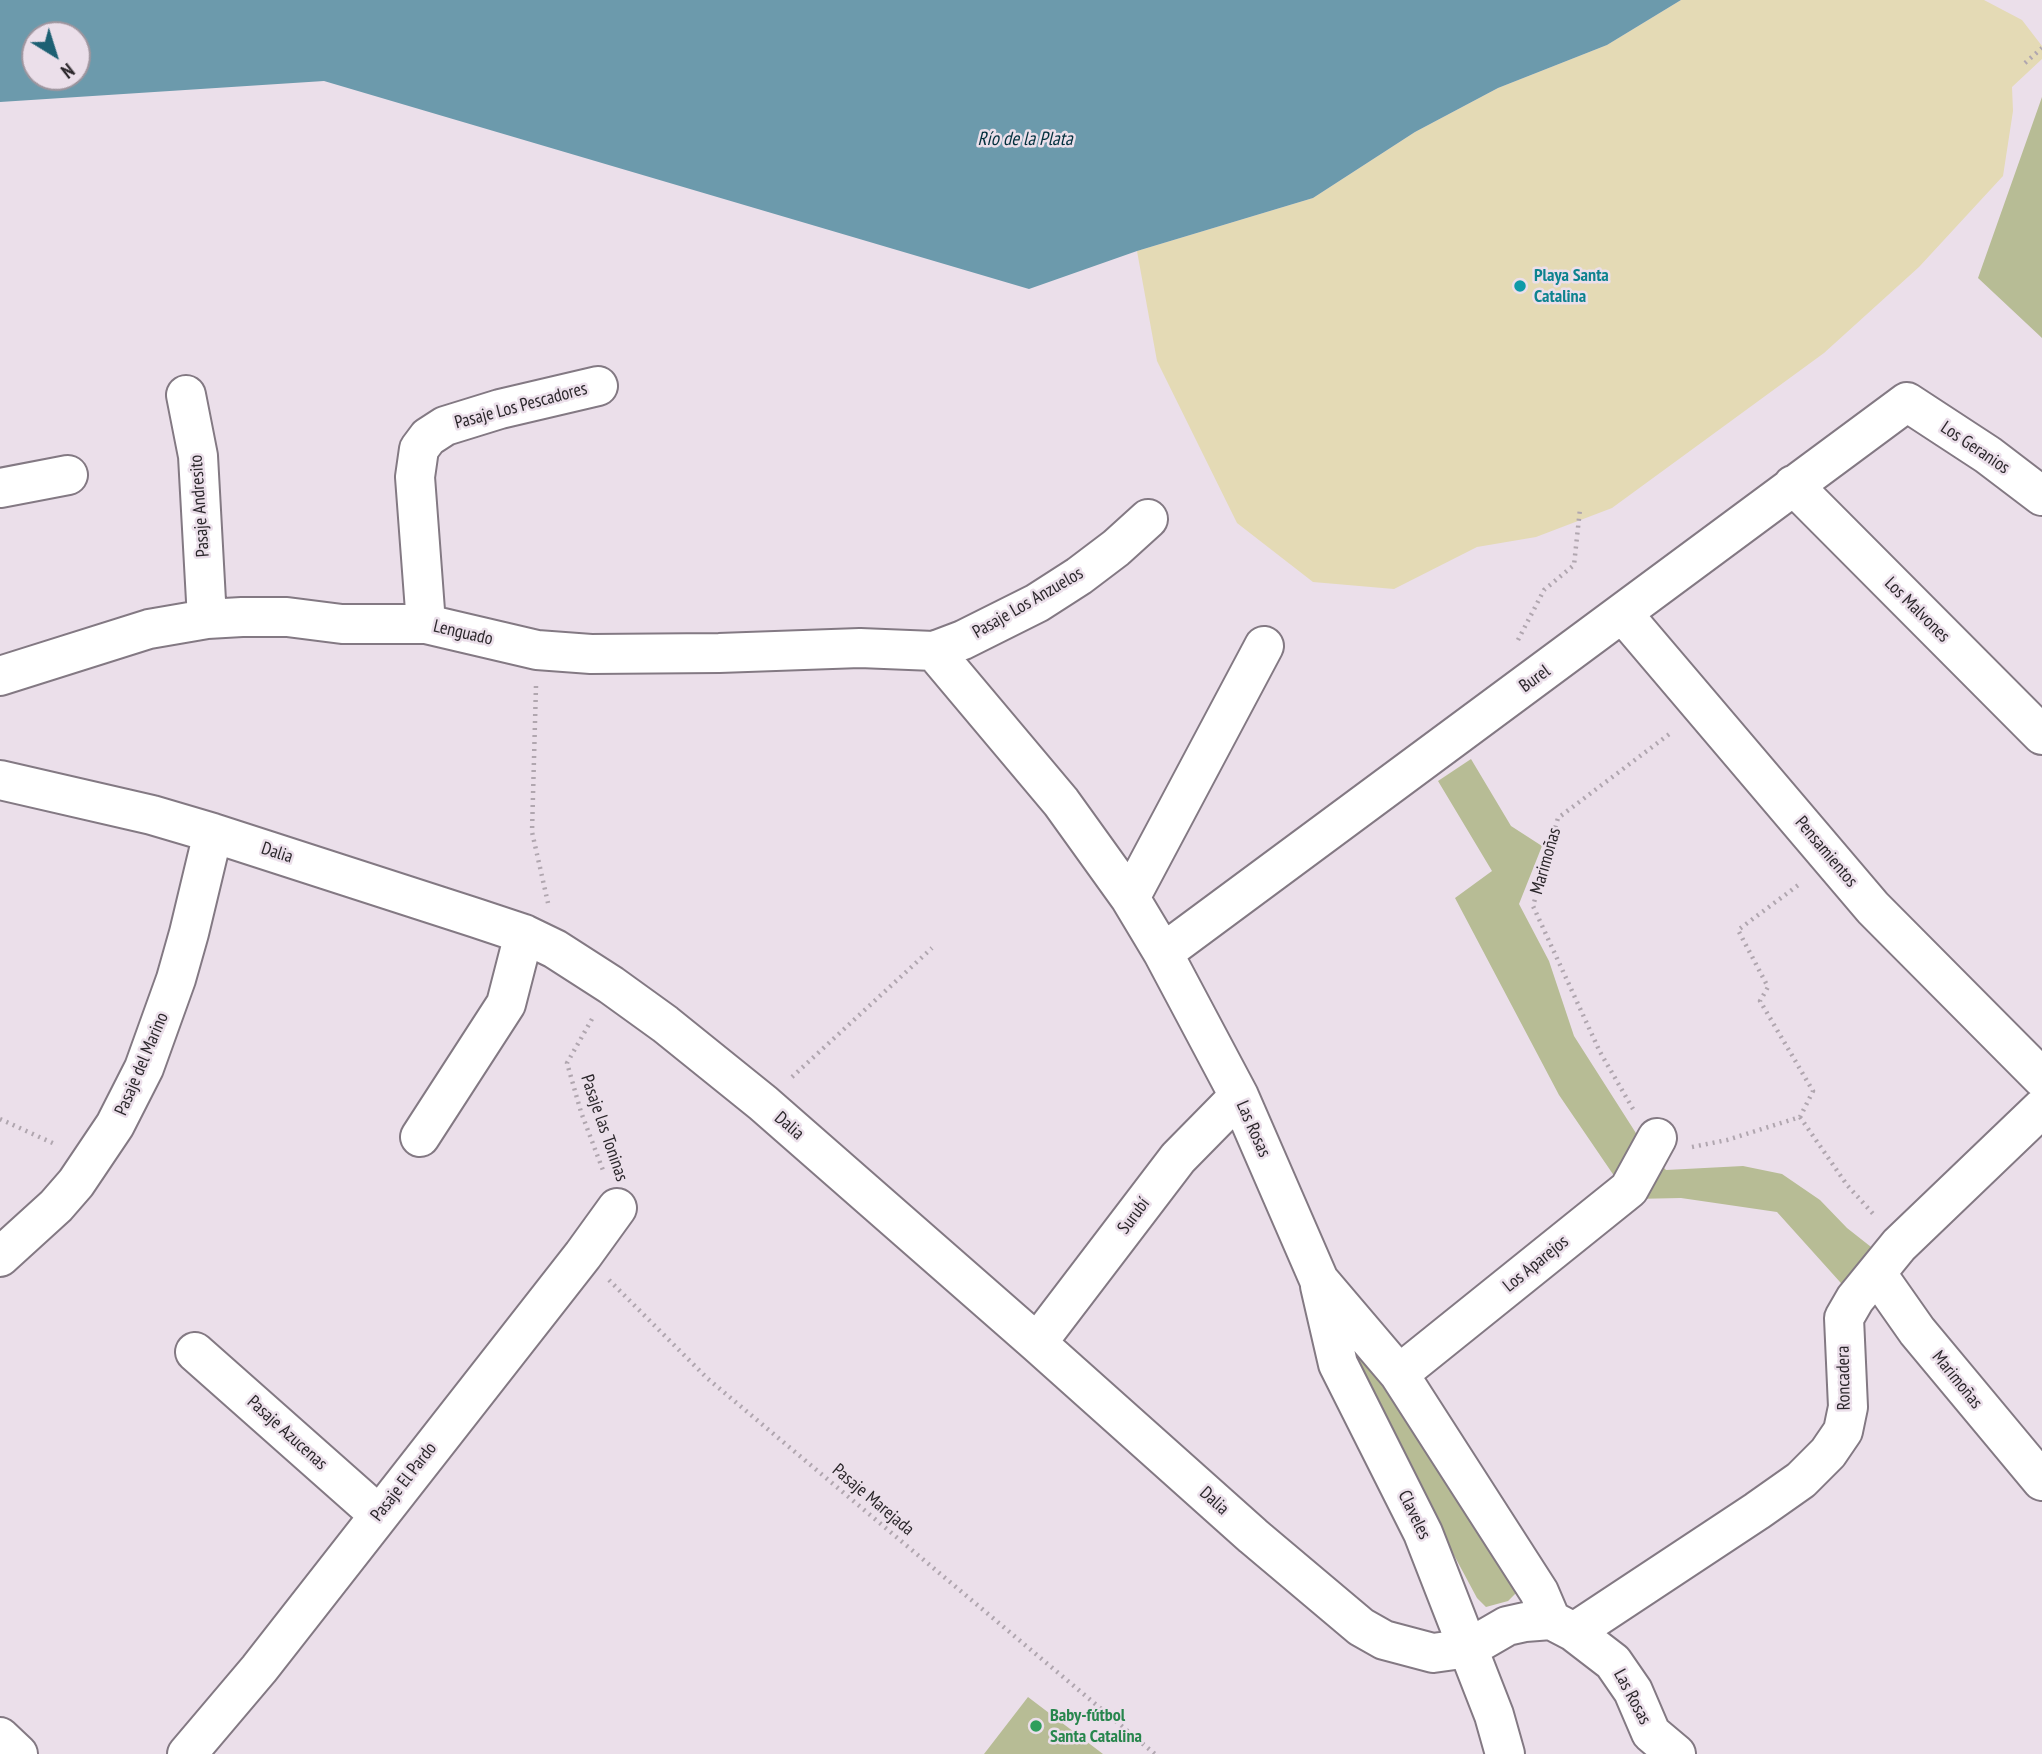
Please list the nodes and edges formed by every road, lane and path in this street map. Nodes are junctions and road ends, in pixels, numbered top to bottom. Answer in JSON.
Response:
{"nodes":[{"id":1,"x":2042,"y":48,"type":"edge"},
{"id":2,"x":2025,"y":63,"type":"dead end"},
{"id":3,"x":598,"y":386,"type":"dead end"},
{"id":4,"x":186,"y":395,"type":"dead end"},
{"id":5,"x":1907,"y":402,"type":"joint"},
{"id":6,"x":68,"y":475,"type":"dead end"},
{"id":7,"x":1793,"y":485,"type":"junction"},
{"id":8,"x":0,"y":488,"type":"edge"},
{"id":9,"x":2042,"y":496,"type":"edge"},
{"id":10,"x":1580,"y":509,"type":"dead end"},
{"id":11,"x":1148,"y":519,"type":"dead end"},
{"id":12,"x":1623,"y":614,"type":"junction"},
{"id":13,"x":207,"y":619,"type":"junction"},
{"id":14,"x":426,"y":624,"type":"junction"},
{"id":15,"x":1516,"y":644,"type":"dead end"},
{"id":16,"x":1264,"y":646,"type":"dead end"},
{"id":17,"x":537,"y":650,"type":"junction"},
{"id":18,"x":934,"y":651,"type":"junction"},
{"id":19,"x":0,"y":676,"type":"edge"},
{"id":20,"x":1703,"y":708,"type":"junction"},
{"id":21,"x":2042,"y":734,"type":"edge"},
{"id":22,"x":0,"y":780,"type":"edge"},
{"id":23,"x":213,"y":833,"type":"junction"},
{"id":24,"x":1832,"y":860,"type":"junction"},
{"id":25,"x":1130,"y":898,"type":"junction"},
{"id":26,"x":539,"y":942,"type":"junction"},
{"id":27,"x":932,"y":948,"type":"dead end"},
{"id":28,"x":1163,"y":953,"type":"junction"},
{"id":29,"x":611,"y":985,"type":"junction"},
{"id":30,"x":2042,"y":1078,"type":"edge"},
{"id":31,"x":1239,"y":1096,"type":"junction"},
{"id":32,"x":763,"y":1104,"type":"junction"},
{"id":33,"x":2042,"y":1108,"type":"edge"},
{"id":34,"x":1800,"y":1117,"type":"junction"},
{"id":35,"x":0,"y":1119,"type":"edge"},
{"id":36,"x":420,"y":1137,"type":"dead end"},
{"id":37,"x":1657,"y":1138,"type":"junction"},
{"id":38,"x":92,"y":1162,"type":"junction"},
{"id":39,"x":617,"y":1208,"type":"joint"},
{"id":40,"x":1880,"y":1224,"type":"dead end"},
{"id":41,"x":583,"y":1255,"type":"junction"},
{"id":42,"x":0,"y":1257,"type":"edge"},
{"id":43,"x":1877,"y":1274,"type":"junction"},
{"id":44,"x":1319,"y":1280,"type":"junction"},
{"id":45,"x":1037,"y":1343,"type":"junction"},
{"id":46,"x":195,"y":1352,"type":"dead end"},
{"id":47,"x":1399,"y":1374,"type":"junction"},
{"id":48,"x":2042,"y":1481,"type":"edge"},
{"id":49,"x":379,"y":1514,"type":"junction"},
{"id":50,"x":1562,"y":1626,"type":"junction"},
{"id":51,"x":1469,"y":1648,"type":"junction"},
{"id":52,"x":0,"y":1737,"type":"edge"},
{"id":53,"x":1655,"y":1747,"type":"edge"},
{"id":54,"x":18,"y":1754,"type":"edge"},
{"id":55,"x":187,"y":1754,"type":"edge"},
{"id":56,"x":1155,"y":1754,"type":"edge"},
{"id":57,"x":1505,"y":1754,"type":"edge"}],
"edges":[{"from":1,"to":2,"type":"path"},
{"from":3,"to":14,"type":"street","name":"Pasaje Los Pescadores"},
{"from":4,"to":13,"type":"street","name":"Pasaje Andresito"},
{"from":5,"to":7,"type":"street","name":"Burel"},
{"from":5,"to":9,"type":"street","name":"Los Geranios"},
{"from":6,"to":8,"type":"street"},
{"from":7,"to":12,"type":"street","name":"Burel"},
{"from":7,"to":21,"type":"street","name":"Los Malvones"},
{"from":10,"to":15,"type":"path"},
{"from":11,"to":18,"type":"street","name":"Pasaje Los Anzuelos"},
{"from":12,"to":20,"type":"street","name":"Pensamientos"},
{"from":12,"to":28,"type":"street","name":"Burel"},
{"from":13,"to":14,"type":"street","name":"Lenguado"},
{"from":13,"to":19,"type":"street","name":"Lenguado"},
{"from":14,"to":17,"type":"street","name":"Lenguado"},
{"from":16,"to":25,"type":"street"},
{"from":17,"to":18,"type":"street","name":"Lenguado"},
{"from":17,"to":26,"type":"path"},
{"from":18,"to":25,"type":"street","name":"Las Rosas"},
{"from":20,"to":24,"type":"street","name":"Pensamientos"},
{"from":20,"to":37,"type":"path","name":"Marimoñas"},
{"from":22,"to":23,"type":"street","name":"Dalia"},
{"from":23,"to":26,"type":"street","name":"Dalia"},
{"from":23,"to":38,"type":"street","name":"Pasaje del Marino"},
{"from":24,"to":30,"type":"street","name":"Pensamientos"},
{"from":24,"to":34,"type":"path"},
{"from":25,"to":28,"type":"street","name":"Las Rosas"},
{"from":26,"to":29,"type":"street","name":"Dalia"},
{"from":26,"to":36,"type":"street"},
{"from":27,"to":32,"type":"path"},
{"from":28,"to":31,"type":"street","name":"Las Rosas"},
{"from":29,"to":32,"type":"street","name":"Dalia"},
{"from":29,"to":39,"type":"path","name":"Pasaje las Toninas"},
{"from":31,"to":44,"type":"street","name":"Las Rosas"},
{"from":31,"to":45,"type":"street","name":"Surubí"},
{"from":32,"to":45,"type":"street","name":"Dalia"},
{"from":33,"to":43,"type":"street","name":"Roncadera"},
{"from":34,"to":37,"type":"path"},
{"from":34,"to":40,"type":"path"},
{"from":35,"to":38,"type":"path"},
{"from":37,"to":47,"type":"street","name":"Los Aparejos"},
{"from":38,"to":42,"type":"street","name":"Pasaje del Marino"},
{"from":39,"to":41,"type":"street","name":"Pasaje El Pardo"},
{"from":41,"to":49,"type":"street","name":"Pasaje El Pardo"},
{"from":41,"to":56,"type":"path","name":"Pasaje Marejada"},
{"from":43,"to":48,"type":"street","name":"Marimoñas"},
{"from":43,"to":50,"type":"street","name":"Roncadera"},
{"from":44,"to":47,"type":"street","name":"Las Rosas"},
{"from":44,"to":51,"type":"street","name":"Claveles"},
{"from":45,"to":51,"type":"street","name":"Dalia"},
{"from":46,"to":49,"type":"street","name":"Pasaje Azucenas"},
{"from":47,"to":50,"type":"street","name":"Las Rosas"},
{"from":49,"to":55,"type":"street","name":"Pasaje El Pardo"},
{"from":50,"to":51,"type":"street"},
{"from":50,"to":53,"type":"street","name":"Las Rosas"},
{"from":51,"to":57,"type":"street","name":"Claveles"},
{"from":52,"to":54,"type":"street"}]}
